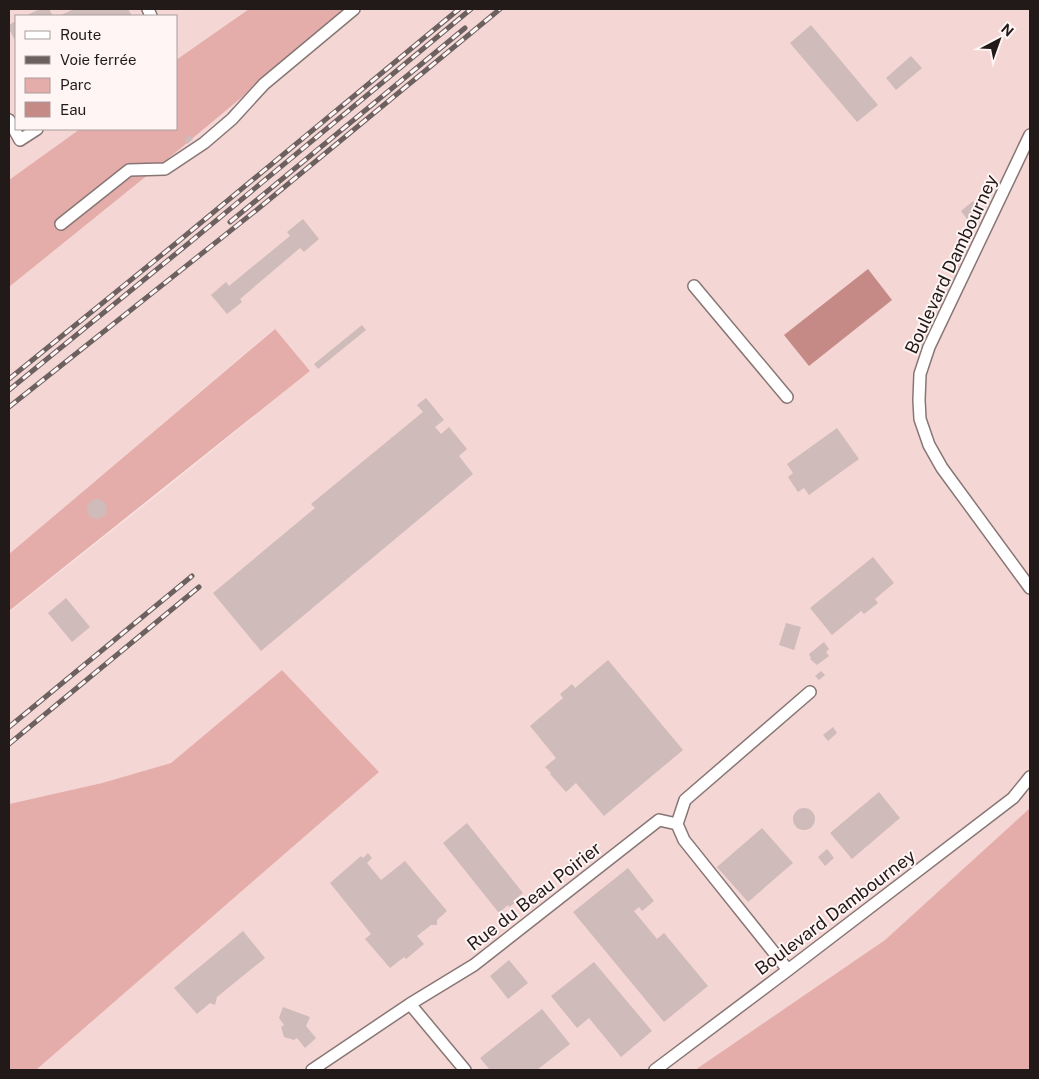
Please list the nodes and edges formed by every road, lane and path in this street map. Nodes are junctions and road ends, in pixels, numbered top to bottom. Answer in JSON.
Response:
{"nodes":[{"id":1,"x":354,"y":9,"type":"edge"},
{"id":2,"x":9,"y":120,"type":"edge"},
{"id":3,"x":35,"y":130,"type":"edge"},
{"id":4,"x":1030,"y":134,"type":"edge"},
{"id":5,"x":61,"y":224,"type":"dead end"},
{"id":6,"x":694,"y":286,"type":"dead end"},
{"id":7,"x":787,"y":398,"type":"dead end"},
{"id":8,"x":1030,"y":588,"type":"edge"},
{"id":9,"x":810,"y":692,"type":"dead end"},
{"id":10,"x":1030,"y":777,"type":"edge"},
{"id":11,"x":677,"y":824,"type":"junction"},
{"id":12,"x":788,"y":970,"type":"junction"},
{"id":13,"x":410,"y":1004,"type":"junction"},
{"id":14,"x":312,"y":1070,"type":"edge"},
{"id":15,"x":465,"y":1070,"type":"edge"},
{"id":16,"x":655,"y":1070,"type":"edge"}],
"edges":[{"from":1,"to":5,"type":"street"},
{"from":2,"to":3,"type":"street"},
{"from":4,"to":8,"type":"street","name":"Boulevard Dambourney"},
{"from":6,"to":7,"type":"street"},
{"from":9,"to":11,"type":"street"},
{"from":10,"to":12,"type":"street","name":"Boulevard Dambourney"},
{"from":11,"to":12,"type":"street"},
{"from":11,"to":13,"type":"street","name":"Rue du Beau Poirier"},
{"from":12,"to":16,"type":"street","name":"Boulevard Dambourney"},
{"from":13,"to":14,"type":"street","name":"Rue du Beau Poirier"},
{"from":13,"to":15,"type":"street"}]}
